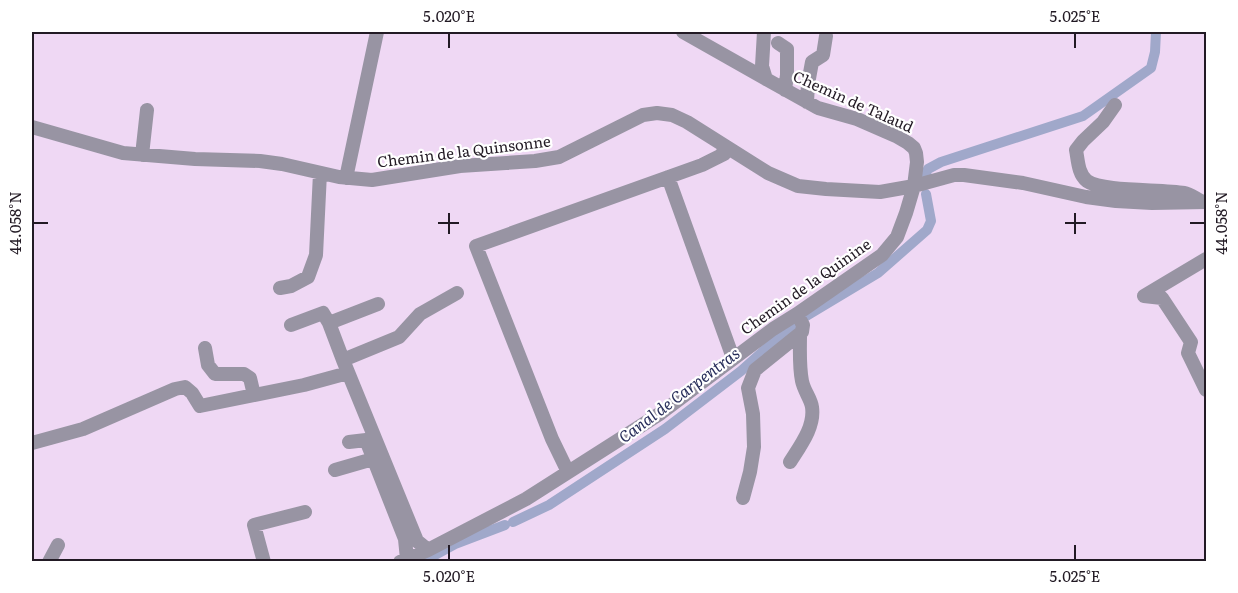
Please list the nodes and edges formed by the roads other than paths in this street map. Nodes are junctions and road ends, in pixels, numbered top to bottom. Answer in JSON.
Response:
{"nodes":[{"id":1,"x":377,"y":32,"type":"edge"},
{"id":2,"x":764,"y":32,"type":"edge"},
{"id":3,"x":693,"y":34,"type":"edge"},
{"id":4,"x":826,"y":36,"type":"dead end"},
{"id":5,"x":777,"y":43,"type":"dead end"},
{"id":6,"x":766,"y":80,"type":"junction"},
{"id":7,"x":784,"y":90,"type":"junction"},
{"id":8,"x":807,"y":102,"type":"junction"},
{"id":9,"x":1115,"y":105,"type":"dead end"},
{"id":10,"x":147,"y":110,"type":"dead end"},
{"id":11,"x":32,"y":127,"type":"edge"},
{"id":12,"x":723,"y":145,"type":"junction"},
{"id":13,"x":142,"y":155,"type":"junction"},
{"id":14,"x":320,"y":172,"type":"junction"},
{"id":15,"x":668,"y":177,"type":"junction"},
{"id":16,"x":346,"y":178,"type":"junction"},
{"id":17,"x":914,"y":186,"type":"junction"},
{"id":18,"x":1205,"y":202,"type":"edge"},
{"id":19,"x":1206,"y":259,"type":"edge"},
{"id":20,"x":280,"y":288,"type":"dead end"},
{"id":21,"x":457,"y":293,"type":"dead end"},
{"id":22,"x":378,"y":304,"type":"dead end"},
{"id":23,"x":797,"y":314,"type":"junction"},
{"id":24,"x":329,"y":323,"type":"junction"},
{"id":25,"x":291,"y":325,"type":"dead end"},
{"id":26,"x":800,"y":335,"type":"junction"},
{"id":27,"x":205,"y":348,"type":"dead end"},
{"id":28,"x":733,"y":358,"type":"junction"},
{"id":29,"x":345,"y":367,"type":"junction"},
{"id":30,"x":1206,"y":390,"type":"edge"},
{"id":31,"x":254,"y":395,"type":"junction"},
{"id":32,"x":349,"y":442,"type":"dead end"},
{"id":33,"x":32,"y":443,"type":"edge"},
{"id":34,"x":373,"y":459,"type":"junction"},
{"id":35,"x":790,"y":462,"type":"dead end"},
{"id":36,"x":335,"y":470,"type":"dead end"},
{"id":37,"x":568,"y":472,"type":"junction"},
{"id":38,"x":743,"y":498,"type":"dead end"},
{"id":39,"x":305,"y":512,"type":"dead end"},
{"id":40,"x":58,"y":545,"type":"dead end"},
{"id":41,"x":428,"y":550,"type":"junction"},
{"id":42,"x":403,"y":560,"type":"edge"},
{"id":43,"x":49,"y":561,"type":"edge"},
{"id":44,"x":264,"y":561,"type":"edge"}],
"edges":[{"from":1,"to":16,"type":"street"},
{"from":2,"to":6,"type":"street"},
{"from":3,"to":6,"type":"street","name":"Chemin de Talaud"},
{"from":4,"to":8,"type":"street"},
{"from":5,"to":7,"type":"street"},
{"from":6,"to":7,"type":"street","name":"Chemin de Talaud"},
{"from":7,"to":8,"type":"street","name":"Chemin de Talaud"},
{"from":8,"to":17,"type":"street","name":"Chemin de Talaud"},
{"from":9,"to":18,"type":"street"},
{"from":10,"to":13,"type":"street"},
{"from":11,"to":13,"type":"street","name":"Chemin de la Quinsonne"},
{"from":12,"to":15,"type":"street"},
{"from":12,"to":16,"type":"street","name":"Chemin de la Quinsonne"},
{"from":12,"to":17,"type":"street","name":"Chemin de la Quinsonne"},
{"from":13,"to":14,"type":"street","name":"Chemin de la Quinsonne"},
{"from":14,"to":16,"type":"street","name":"Chemin de la Quinsonne"},
{"from":14,"to":20,"type":"street"},
{"from":15,"to":28,"type":"street"},
{"from":15,"to":37,"type":"street"},
{"from":17,"to":18,"type":"street"},
{"from":17,"to":23,"type":"street","name":"Chemin de la Quinine"},
{"from":19,"to":30,"type":"street"},
{"from":21,"to":29,"type":"street"},
{"from":22,"to":24,"type":"street"},
{"from":23,"to":26,"type":"street"},
{"from":23,"to":28,"type":"street","name":"Chemin de la Quinine"},
{"from":24,"to":25,"type":"street"},
{"from":24,"to":29,"type":"street"},
{"from":26,"to":35,"type":"street"},
{"from":26,"to":38,"type":"street"},
{"from":27,"to":31,"type":"street"},
{"from":28,"to":37,"type":"street","name":"Chemin de la Quinine"},
{"from":29,"to":31,"type":"street"},
{"from":29,"to":41,"type":"street"},
{"from":31,"to":33,"type":"street"},
{"from":32,"to":34,"type":"street"},
{"from":34,"to":36,"type":"street"},
{"from":34,"to":42,"type":"street"},
{"from":37,"to":41,"type":"street","name":"Chemin de la Quinine"},
{"from":39,"to":44,"type":"street"},
{"from":40,"to":43,"type":"street"},
{"from":41,"to":42,"type":"street","name":"Chemin de la Quinine"}]}
